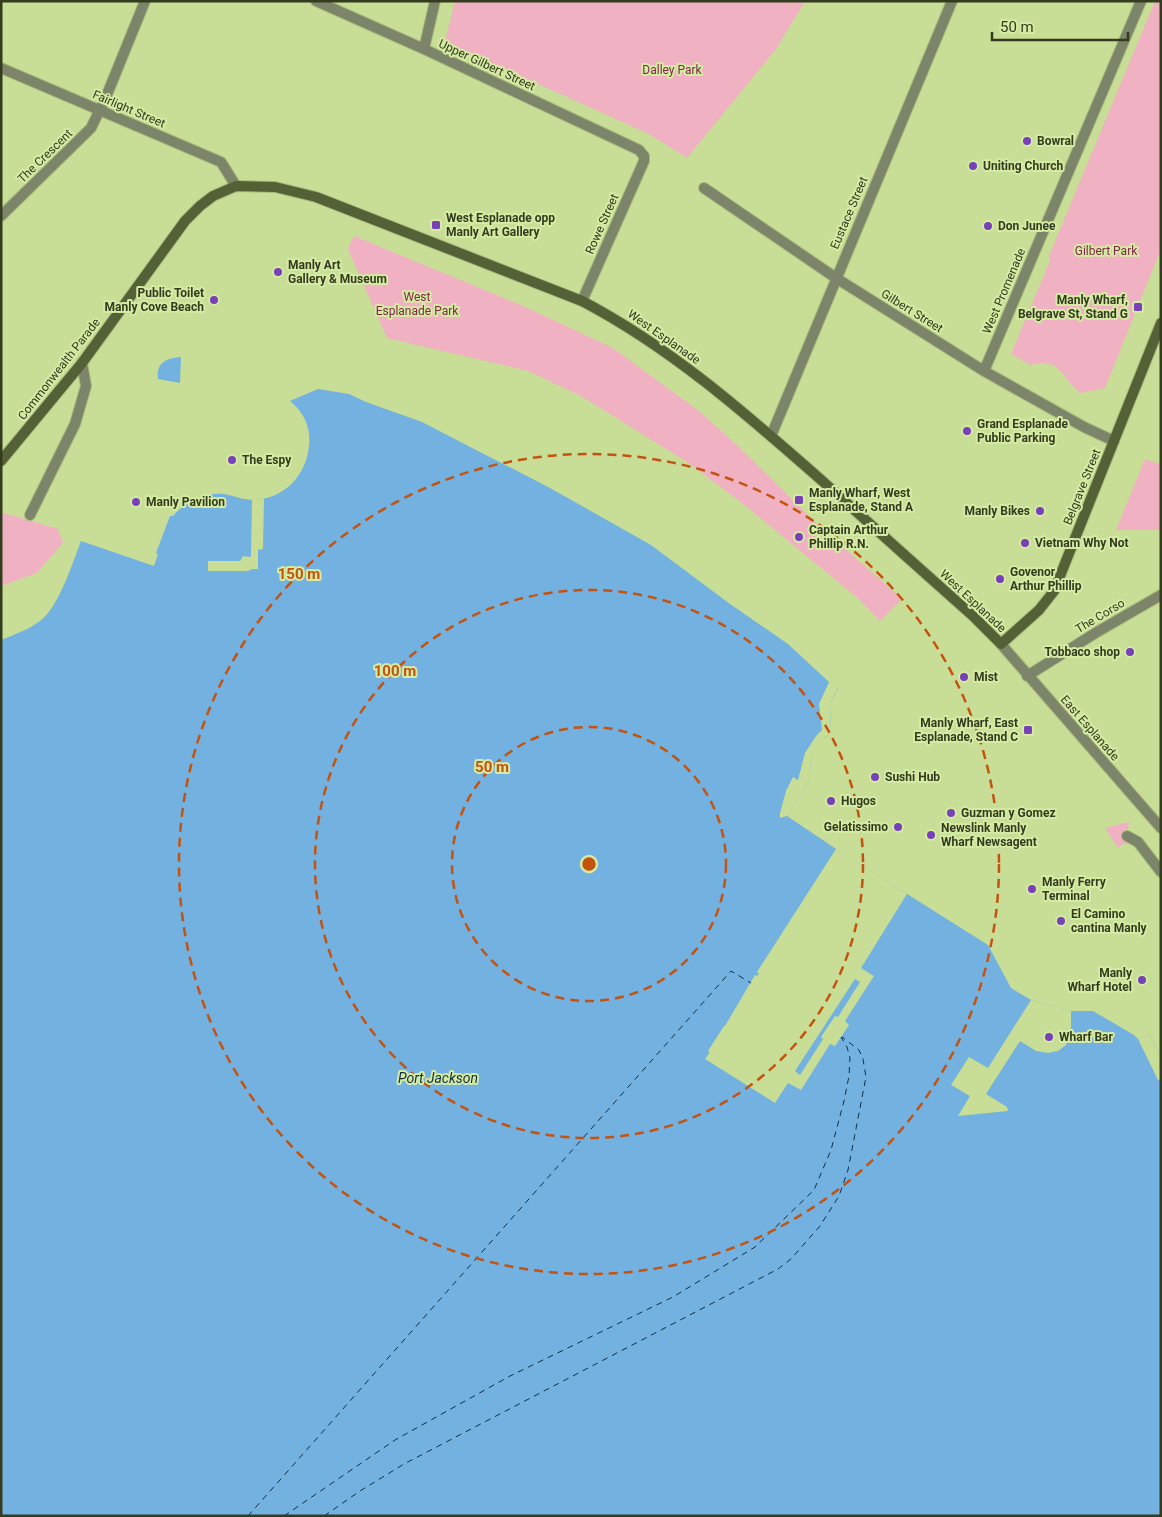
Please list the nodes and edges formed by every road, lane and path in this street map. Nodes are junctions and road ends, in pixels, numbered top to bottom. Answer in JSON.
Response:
{"nodes":[{"id":1,"x":145,"y":1,"type":"edge"},
{"id":2,"x":316,"y":1,"type":"edge"},
{"id":3,"x":435,"y":1,"type":"edge"},
{"id":4,"x":952,"y":1,"type":"edge"},
{"id":5,"x":1141,"y":1,"type":"edge"},
{"id":6,"x":424,"y":50,"type":"junction"},
{"id":7,"x":1,"y":68,"type":"edge"},
{"id":8,"x":101,"y":110,"type":"junction"},
{"id":9,"x":644,"y":156,"type":"joint"},
{"id":10,"x":236,"y":186,"type":"junction"},
{"id":11,"x":704,"y":188,"type":"dead end"},
{"id":12,"x":1,"y":216,"type":"edge"},
{"id":13,"x":836,"y":278,"type":"junction"},
{"id":14,"x":582,"y":301,"type":"junction"},
{"id":15,"x":1161,"y":323,"type":"edge"},
{"id":16,"x":82,"y":363,"type":"junction"},
{"id":17,"x":984,"y":370,"type":"junction"},
{"id":18,"x":771,"y":436,"type":"junction"},
{"id":19,"x":1114,"y":442,"type":"junction"},
{"id":20,"x":1,"y":461,"type":"edge"},
{"id":21,"x":30,"y":515,"type":"dead end"},
{"id":22,"x":1161,"y":594,"type":"edge"},
{"id":23,"x":1001,"y":644,"type":"junction"},
{"id":24,"x":1027,"y":676,"type":"junction"},
{"id":25,"x":1161,"y":828,"type":"edge"},
{"id":26,"x":1128,"y":836,"type":"dead end"},
{"id":27,"x":1161,"y":872,"type":"edge"}],
"edges":[{"from":1,"to":8,"type":"street","name":"The Crescent"},
{"from":2,"to":6,"type":"street","name":"Upper Gilbert Street"},
{"from":3,"to":6,"type":"street"},
{"from":4,"to":13,"type":"street","name":"Eustace Street"},
{"from":5,"to":17,"type":"street","name":"West Promenade"},
{"from":6,"to":9,"type":"street","name":"Upper Gilbert Street"},
{"from":7,"to":8,"type":"street","name":"Fairlight Street"},
{"from":8,"to":10,"type":"street","name":"Fairlight Street"},
{"from":8,"to":12,"type":"street","name":"The Crescent"},
{"from":9,"to":14,"type":"street","name":"Rowe Street"},
{"from":10,"to":14,"type":"main road","name":"West Esplanade"},
{"from":10,"to":16,"type":"main road","name":"Commonwealth Parade"},
{"from":11,"to":13,"type":"street","name":"Gilbert Street"},
{"from":13,"to":17,"type":"street","name":"Gilbert Street"},
{"from":13,"to":18,"type":"street","name":"Eustace Street"},
{"from":14,"to":18,"type":"main road","name":"West Esplanade"},
{"from":15,"to":19,"type":"main road","name":"Belgrave Street"},
{"from":16,"to":20,"type":"main road","name":"Commonwealth Parade"},
{"from":16,"to":21,"type":"street"},
{"from":17,"to":19,"type":"street","name":"Gilbert Street"},
{"from":18,"to":23,"type":"main road","name":"West Esplanade"},
{"from":19,"to":23,"type":"main road","name":"Belgrave Street"},
{"from":22,"to":24,"type":"street","name":"The Corso"},
{"from":23,"to":24,"type":"street","name":"East Esplanade"},
{"from":24,"to":25,"type":"street","name":"East Esplanade"},
{"from":26,"to":27,"type":"street"}]}
